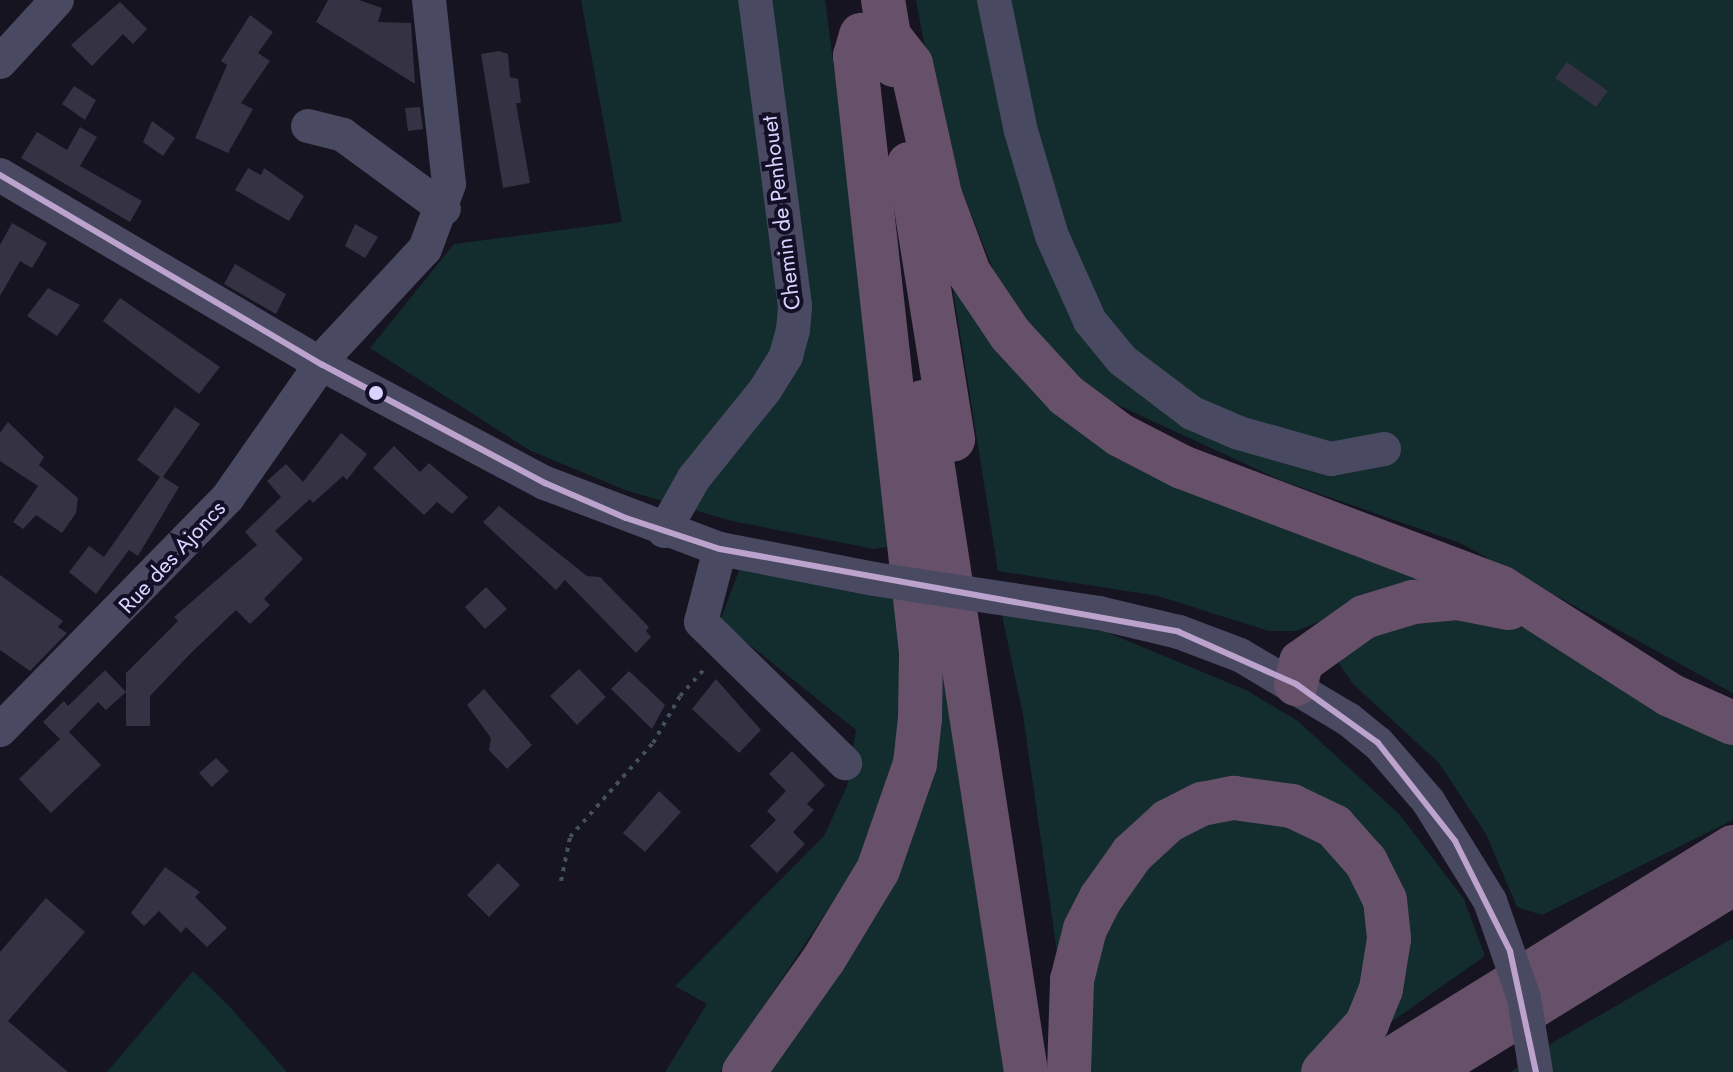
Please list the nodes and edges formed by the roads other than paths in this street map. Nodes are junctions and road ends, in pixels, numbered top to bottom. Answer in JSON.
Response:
{"nodes":[{"id":1,"x":57,"y":0,"type":"edge"},
{"id":2,"x":429,"y":0,"type":"edge"},
{"id":3,"x":755,"y":0,"type":"edge"},
{"id":4,"x":994,"y":0,"type":"edge"},
{"id":5,"x":872,"y":18,"type":"edge"},
{"id":6,"x":0,"y":62,"type":"edge"},
{"id":7,"x":888,"y":113,"type":"junction"},
{"id":8,"x":308,"y":126,"type":"dead end"},
{"id":9,"x":0,"y":175,"type":"edge"},
{"id":10,"x":444,"y":209,"type":"junction"},
{"id":11,"x":321,"y":364,"type":"junction"},
{"id":12,"x":1384,"y":449,"type":"dead end"},
{"id":13,"x":664,"y":531,"type":"junction"},
{"id":14,"x":720,"y":549,"type":"junction"},
{"id":15,"x":1539,"y":613,"type":"junction"},
{"id":16,"x":1296,"y":684,"type":"junction"},
{"id":17,"x":996,"y":707,"type":"junction"},
{"id":18,"x":1733,"y":723,"type":"edge"},
{"id":19,"x":0,"y":730,"type":"edge"},
{"id":20,"x":845,"y":763,"type":"dead end"},
{"id":21,"x":1733,"y":847,"type":"edge"},
{"id":22,"x":1733,"y":884,"type":"edge"},
{"id":23,"x":1649,"y":933,"type":"junction"},
{"id":24,"x":1480,"y":1067,"type":"edge"},
{"id":25,"x":744,"y":1072,"type":"edge"},
{"id":26,"x":1026,"y":1072,"type":"edge"},
{"id":27,"x":1044,"y":1072,"type":"edge"},
{"id":28,"x":1058,"y":1072,"type":"edge"},
{"id":29,"x":1069,"y":1072,"type":"edge"},
{"id":30,"x":1323,"y":1072,"type":"edge"},
{"id":31,"x":1370,"y":1072,"type":"edge"},
{"id":32,"x":1427,"y":1072,"type":"edge"},
{"id":33,"x":1536,"y":1072,"type":"edge"}],
"edges":[{"from":1,"to":6,"type":"street"},
{"from":2,"to":10,"type":"street"},
{"from":3,"to":13,"type":"street","name":"Chemin de Penhouet"},
{"from":4,"to":12,"type":"street"},
{"from":5,"to":7,"type":"highway"},
{"from":5,"to":15,"type":"highway"},
{"from":5,"to":25,"type":"highway"},
{"from":7,"to":17,"type":"highway"},
{"from":7,"to":26,"type":"highway"},
{"from":8,"to":10,"type":"street"},
{"from":9,"to":11,"type":"street"},
{"from":10,"to":11,"type":"street","name":"Rue des Ajoncs"},
{"from":11,"to":13,"type":"street"},
{"from":11,"to":19,"type":"street","name":"Rue des Ajoncs"},
{"from":13,"to":14,"type":"street"},
{"from":14,"to":16,"type":"street","bridge":true},
{"from":14,"to":20,"type":"street"},
{"from":15,"to":16,"type":"highway"},
{"from":15,"to":18,"type":"highway"},
{"from":16,"to":33,"type":"street","bridge":true},
{"from":17,"to":27,"type":"highway"},
{"from":17,"to":28,"type":"highway"},
{"from":21,"to":31,"type":"highway"},
{"from":22,"to":23,"type":"highway"},
{"from":23,"to":24,"type":"highway"},
{"from":23,"to":32,"type":"highway"},
{"from":29,"to":30,"type":"highway"}]}
